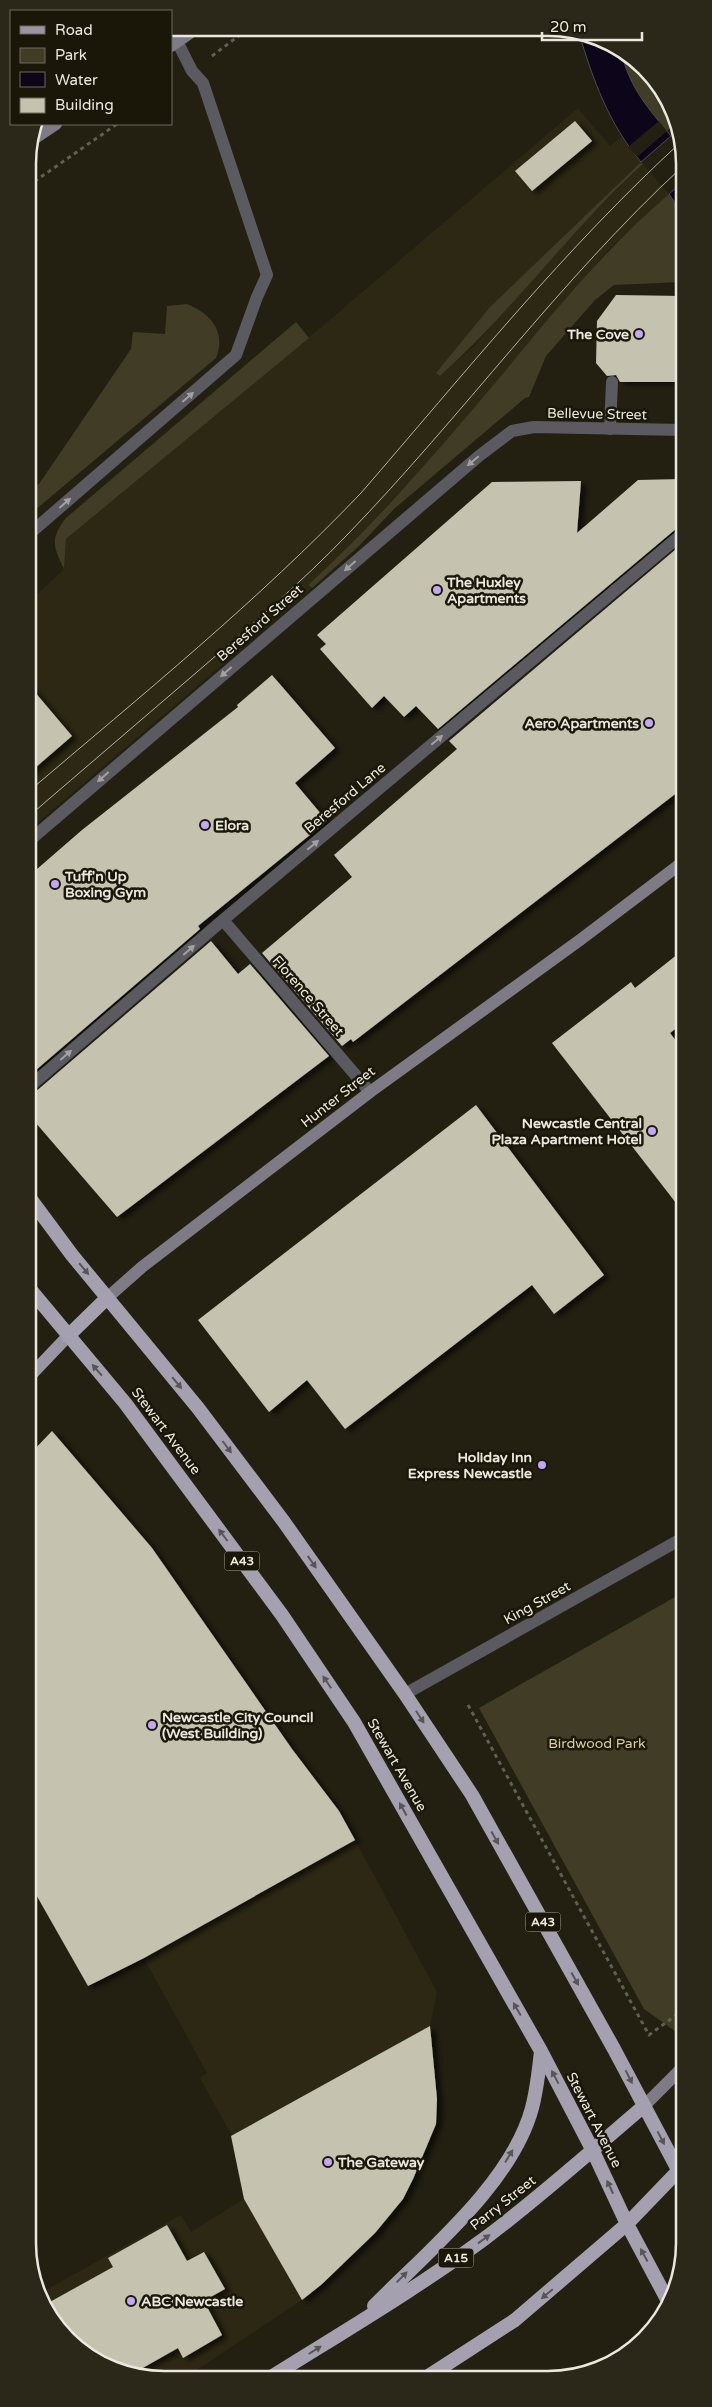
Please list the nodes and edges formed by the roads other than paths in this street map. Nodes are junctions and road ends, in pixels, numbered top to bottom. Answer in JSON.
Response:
{"nodes":[{"id":1,"x":186,"y":36,"type":"edge"},
{"id":2,"x":174,"y":44,"type":"edge"},
{"id":3,"x":54,"y":125,"type":"edge"},
{"id":4,"x":40,"y":135,"type":"edge"},
{"id":5,"x":612,"y":382,"type":"dead end"},
{"id":6,"x":610,"y":429,"type":"junction"},
{"id":7,"x":676,"y":430,"type":"edge"},
{"id":8,"x":512,"y":431,"type":"joint"},
{"id":9,"x":37,"y":526,"type":"edge"},
{"id":10,"x":676,"y":539,"type":"edge"},
{"id":11,"x":37,"y":834,"type":"edge"},
{"id":12,"x":676,"y":868,"type":"edge"},
{"id":13,"x":223,"y":920,"type":"junction"},
{"id":14,"x":37,"y":1080,"type":"edge"},
{"id":15,"x":370,"y":1092,"type":"junction"},
{"id":16,"x":36,"y":1207,"type":"edge"},
{"id":17,"x":36,"y":1297,"type":"edge"},
{"id":18,"x":107,"y":1298,"type":"junction"},
{"id":19,"x":68,"y":1336,"type":"junction"},
{"id":20,"x":36,"y":1369,"type":"edge"},
{"id":21,"x":675,"y":1543,"type":"edge"},
{"id":22,"x":406,"y":1694,"type":"junction"},
{"id":23,"x":541,"y":2051,"type":"junction"},
{"id":24,"x":675,"y":2075,"type":"edge"},
{"id":25,"x":644,"y":2106,"type":"junction"},
{"id":26,"x":592,"y":2149,"type":"junction"},
{"id":27,"x":675,"y":2160,"type":"edge"},
{"id":28,"x":675,"y":2179,"type":"edge"},
{"id":29,"x":627,"y":2224,"type":"junction"},
{"id":30,"x":665,"y":2295,"type":"edge"},
{"id":31,"x":356,"y":2324,"type":"junction"},
{"id":32,"x":281,"y":2371,"type":"edge"},
{"id":33,"x":435,"y":2371,"type":"edge"}],
"edges":[{"from":1,"to":2,"type":"main road"},
{"from":9,"to":2,"type":"street","one_way":true},
{"from":3,"to":4,"type":"main road"},
{"from":5,"to":6,"type":"street"},
{"from":6,"to":7,"type":"street","name":"Bellevue Street"},
{"from":6,"to":8,"type":"street","name":"Bellevue Street"},
{"from":8,"to":11,"type":"street","name":"Beresford Street","one_way":true},
{"from":13,"to":10,"type":"street","name":"Beresford Lane","one_way":true},
{"from":12,"to":15,"type":"main road","name":"Hunter Street"},
{"from":14,"to":13,"type":"street","name":"Beresford Lane","one_way":true},
{"from":13,"to":15,"type":"street","name":"Florence Street"},
{"from":15,"to":18,"type":"main road","name":"Hunter Street"},
{"from":16,"to":18,"type":"highway","number":"A43","one_way":true},
{"from":17,"to":19,"type":"highway","name":"Stewart Avenue","number":"A43"},
{"from":18,"to":19,"type":"highway","name":"Hunter Street"},
{"from":18,"to":22,"type":"highway","number":"A43","one_way":true},
{"from":19,"to":20,"type":"main road","name":"Hunter Street"},
{"from":23,"to":19,"type":"highway","name":"Stewart Avenue","number":"A43","one_way":true},
{"from":21,"to":22,"type":"street","name":"King Street"},
{"from":22,"to":25,"type":"highway","number":"A43","one_way":true},
{"from":26,"to":23,"type":"highway","name":"Stewart Avenue","number":"A43","one_way":true},
{"from":31,"to":23,"type":"highway","one_way":true},
{"from":24,"to":25,"type":"main road"},
{"from":25,"to":26,"type":"highway","name":"Parry Street","number":"A15"},
{"from":25,"to":27,"type":"highway","number":"A43","one_way":true},
{"from":29,"to":26,"type":"highway","name":"Stewart Avenue","number":"A43","one_way":true},
{"from":31,"to":26,"type":"highway","name":"Parry Street","number":"A15","one_way":true},
{"from":28,"to":29,"type":"highway"},
{"from":30,"to":29,"type":"highway","name":"Stewart Avenue","number":"A43","one_way":true},
{"from":29,"to":33,"type":"highway","one_way":true},
{"from":32,"to":31,"type":"highway","name":"Parry Street","number":"A15","one_way":true}]}
